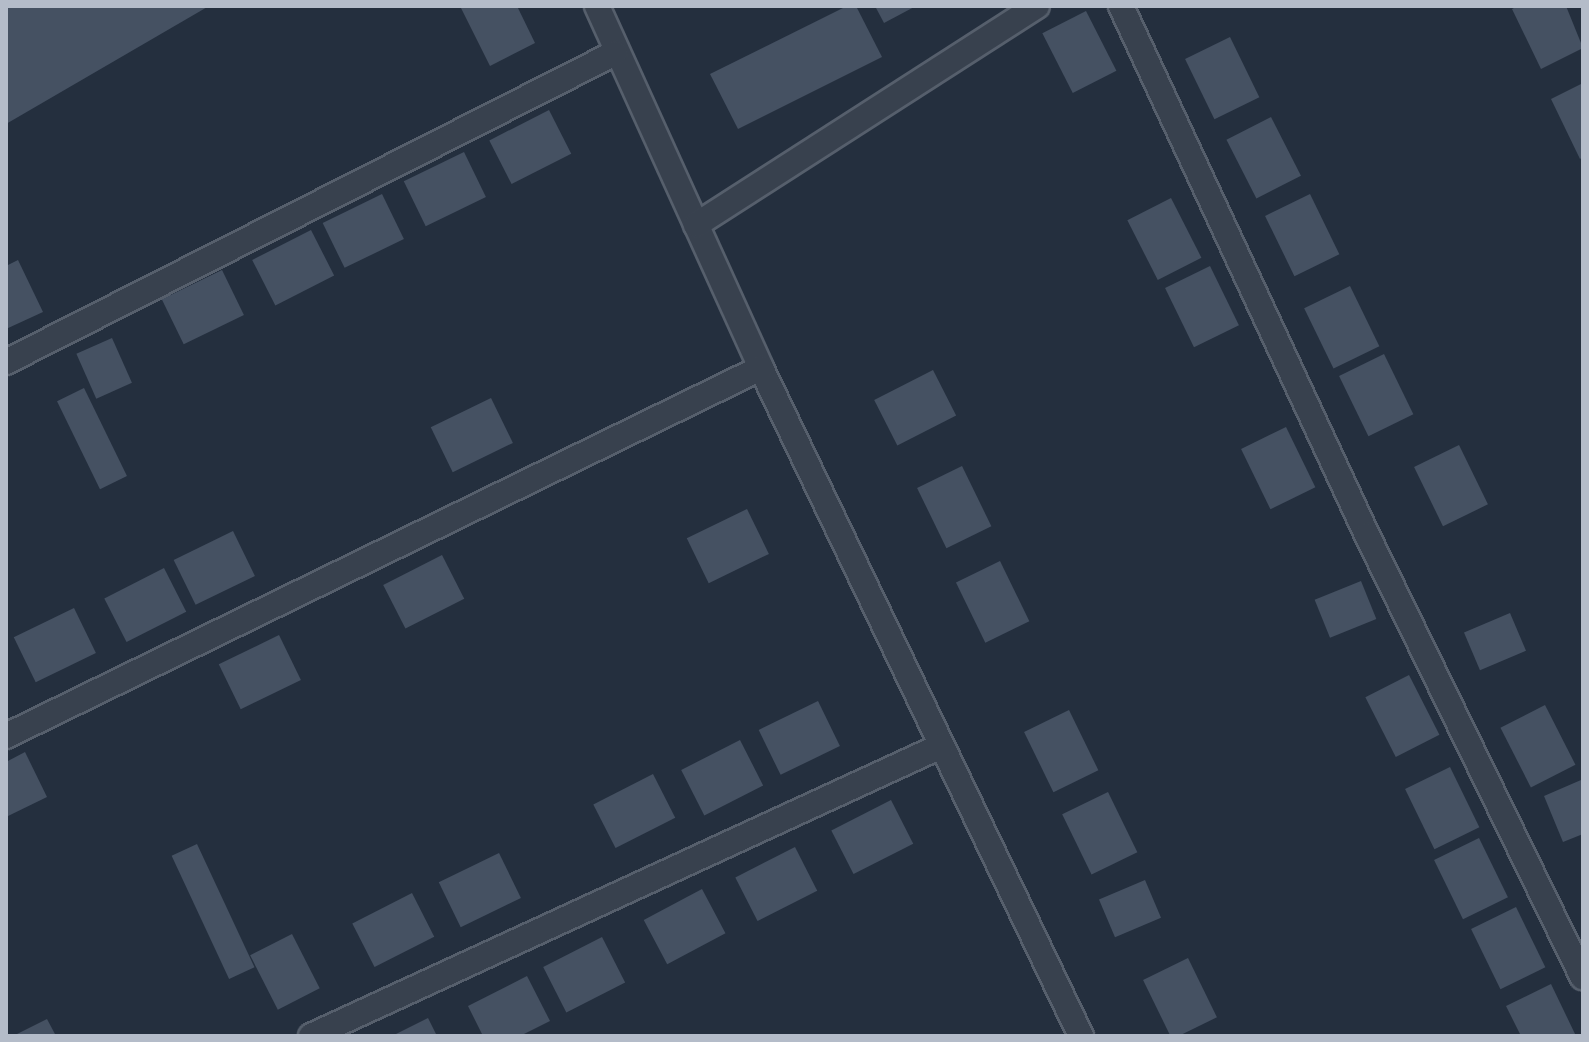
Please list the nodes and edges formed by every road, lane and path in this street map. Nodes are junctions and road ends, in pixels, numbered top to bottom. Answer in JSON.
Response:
{"nodes":[{"id":1,"x":597,"y":6,"type":"edge"},
{"id":2,"x":1037,"y":6,"type":"edge"},
{"id":3,"x":1121,"y":6,"type":"edge"},
{"id":4,"x":615,"y":53,"type":"junction"},
{"id":5,"x":696,"y":225,"type":"junction"},
{"id":6,"x":6,"y":362,"type":"edge"},
{"id":7,"x":761,"y":368,"type":"junction"},
{"id":8,"x":6,"y":736,"type":"edge"},
{"id":9,"x":941,"y":746,"type":"junction"},
{"id":10,"x":1583,"y":977,"type":"edge"},
{"id":11,"x":311,"y":1036,"type":"edge"},
{"id":12,"x":1081,"y":1036,"type":"edge"}],
"edges":[{"from":1,"to":4,"type":"street"},
{"from":2,"to":5,"type":"street"},
{"from":3,"to":10,"type":"street"},
{"from":4,"to":5,"type":"street"},
{"from":4,"to":6,"type":"street"},
{"from":5,"to":7,"type":"street"},
{"from":7,"to":8,"type":"street"},
{"from":7,"to":9,"type":"street"},
{"from":9,"to":11,"type":"street"},
{"from":9,"to":12,"type":"street"}]}
